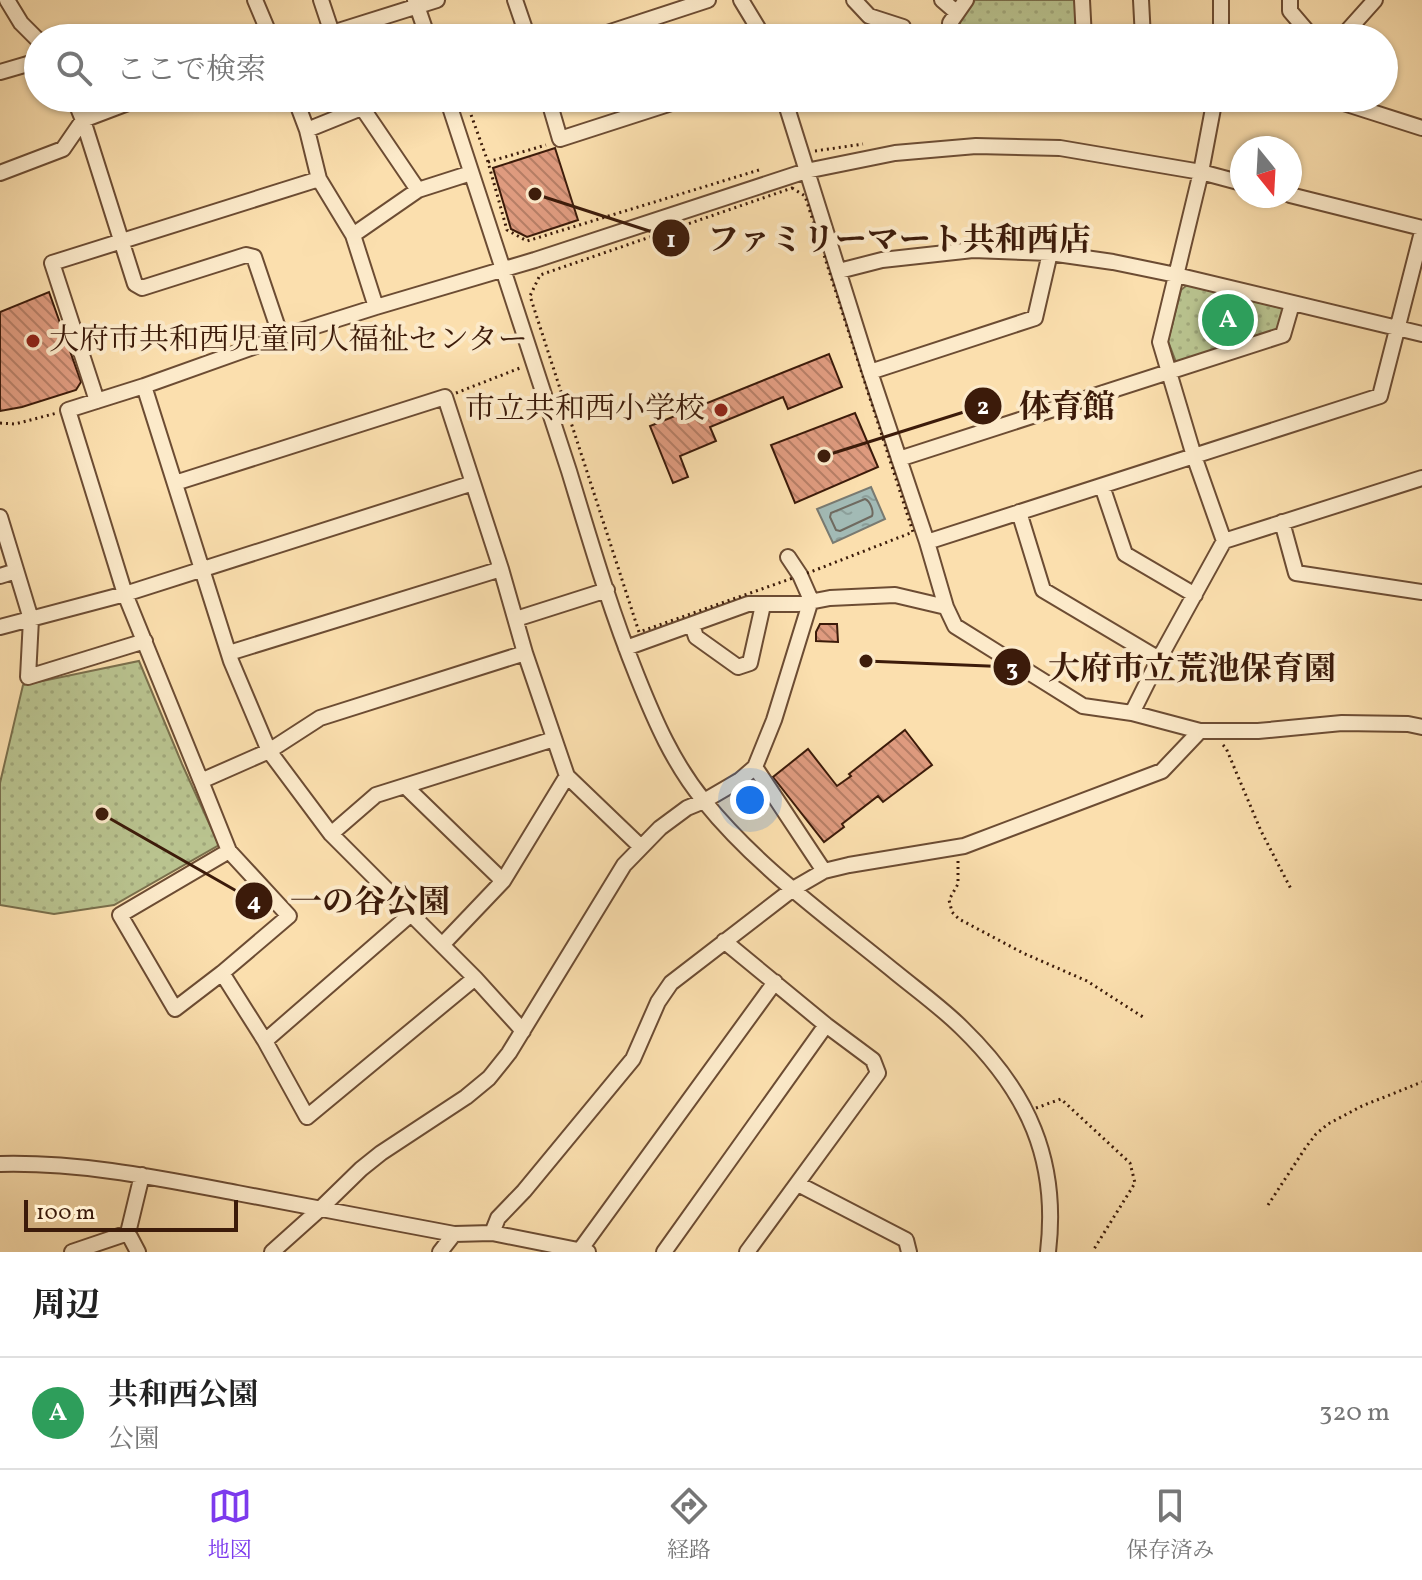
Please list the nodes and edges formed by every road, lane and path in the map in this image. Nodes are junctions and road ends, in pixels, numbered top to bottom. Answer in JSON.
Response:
{"nodes":[{"id":1,"x":7,"y":0,"type":"edge"},
{"id":2,"x":255,"y":0,"type":"edge"},
{"id":3,"x":321,"y":0,"type":"edge"},
{"id":4,"x":437,"y":0,"type":"edge"},
{"id":5,"x":515,"y":0,"type":"edge"},
{"id":6,"x":708,"y":0,"type":"edge"},
{"id":7,"x":741,"y":0,"type":"edge"},
{"id":8,"x":854,"y":0,"type":"edge"},
{"id":9,"x":942,"y":0,"type":"edge"},
{"id":10,"x":966,"y":0,"type":"edge"},
{"id":11,"x":1082,"y":0,"type":"edge"},
{"id":12,"x":1141,"y":0,"type":"edge"},
{"id":13,"x":1221,"y":0,"type":"edge"},
{"id":14,"x":1290,"y":0,"type":"edge"},
{"id":15,"x":1375,"y":0,"type":"edge"},
{"id":16,"x":416,"y":3,"type":"edge"},
{"id":17,"x":956,"y":12,"type":"junction"},
{"id":18,"x":265,"y":24,"type":"edge"},
{"id":19,"x":329,"y":24,"type":"edge"},
{"id":20,"x":357,"y":24,"type":"edge"},
{"id":21,"x":423,"y":24,"type":"edge"},
{"id":22,"x":523,"y":24,"type":"edge"},
{"id":23,"x":635,"y":24,"type":"edge"},
{"id":24,"x":756,"y":24,"type":"edge"},
{"id":25,"x":894,"y":24,"type":"edge"},
{"id":26,"x":950,"y":24,"type":"edge"},
{"id":27,"x":1083,"y":24,"type":"edge"},
{"id":28,"x":1142,"y":24,"type":"edge"},
{"id":29,"x":1221,"y":24,"type":"edge"},
{"id":30,"x":1301,"y":24,"type":"edge"},
{"id":31,"x":1354,"y":24,"type":"edge"},
{"id":32,"x":24,"y":26,"type":"edge"},
{"id":33,"x":24,"y":65,"type":"edge"},
{"id":34,"x":0,"y":72,"type":"edge"},
{"id":35,"x":80,"y":112,"type":"edge"},
{"id":36,"x":104,"y":112,"type":"edge"},
{"id":37,"x":300,"y":112,"type":"edge"},
{"id":38,"x":352,"y":112,"type":"edge"},
{"id":39,"x":365,"y":112,"type":"edge"},
{"id":40,"x":451,"y":112,"type":"edge"},
{"id":41,"x":470,"y":112,"type":"edge"},
{"id":42,"x":552,"y":112,"type":"edge"},
{"id":43,"x":644,"y":112,"type":"edge"},
{"id":44,"x":788,"y":112,"type":"edge"},
{"id":45,"x":1212,"y":112,"type":"edge"},
{"id":46,"x":1372,"y":112,"type":"edge"},
{"id":47,"x":83,"y":120,"type":"junction"},
{"id":48,"x":1422,"y":128,"type":"edge"},
{"id":49,"x":307,"y":130,"type":"junction"},
{"id":50,"x":560,"y":139,"type":"junction"},
{"id":51,"x":488,"y":162,"type":"junction"},
{"id":52,"x":769,"y":167,"type":"dead end"},
{"id":53,"x":806,"y":171,"type":"junction"},
{"id":54,"x":1201,"y":172,"type":"junction"},
{"id":55,"x":0,"y":173,"type":"edge"},
{"id":56,"x":471,"y":173,"type":"junction"},
{"id":57,"x":319,"y":179,"type":"junction"},
{"id":58,"x":1230,"y":180,"type":"edge"},
{"id":59,"x":418,"y":190,"type":"junction"},
{"id":60,"x":1302,"y":198,"type":"edge"},
{"id":61,"x":1422,"y":230,"type":"edge"},
{"id":62,"x":353,"y":235,"type":"junction"},
{"id":63,"x":122,"y":242,"type":"junction"},
{"id":64,"x":1050,"y":253,"type":"junction"},
{"id":65,"x":503,"y":270,"type":"junction"},
{"id":66,"x":839,"y":271,"type":"junction"},
{"id":67,"x":1176,"y":275,"type":"junction"},
{"id":68,"x":1292,"y":304,"type":"junction"},
{"id":69,"x":376,"y":307,"type":"junction"},
{"id":70,"x":1397,"y":329,"type":"junction"},
{"id":71,"x":1422,"y":334,"type":"edge"},
{"id":72,"x":281,"y":337,"type":"junction"},
{"id":73,"x":535,"y":365,"type":"junction"},
{"id":74,"x":870,"y":372,"type":"junction"},
{"id":75,"x":1169,"y":373,"type":"junction"},
{"id":76,"x":144,"y":386,"type":"junction"},
{"id":77,"x":445,"y":397,"type":"junction"},
{"id":78,"x":97,"y":401,"type":"junction"},
{"id":79,"x":68,"y":410,"type":"junction"},
{"id":80,"x":0,"y":423,"type":"edge"},
{"id":81,"x":1194,"y":456,"type":"junction"},
{"id":82,"x":899,"y":459,"type":"junction"},
{"id":83,"x":1422,"y":478,"type":"edge"},
{"id":84,"x":175,"y":483,"type":"junction"},
{"id":85,"x":473,"y":483,"type":"junction"},
{"id":86,"x":1102,"y":486,"type":"junction"},
{"id":87,"x":1019,"y":512,"type":"junction"},
{"id":88,"x":0,"y":517,"type":"edge"},
{"id":89,"x":1282,"y":522,"type":"junction"},
{"id":90,"x":1224,"y":541,"type":"junction"},
{"id":91,"x":927,"y":542,"type":"junction"},
{"id":92,"x":788,"y":557,"type":"dead end"},
{"id":93,"x":501,"y":569,"type":"junction"},
{"id":94,"x":203,"y":570,"type":"junction"},
{"id":95,"x":16,"y":571,"type":"junction"},
{"id":96,"x":800,"y":575,"type":"junction"},
{"id":97,"x":0,"y":576,"type":"edge"},
{"id":98,"x":607,"y":590,"type":"junction"},
{"id":99,"x":1422,"y":592,"type":"edge"},
{"id":100,"x":125,"y":594,"type":"junction"},
{"id":101,"x":1195,"y":595,"type":"junction"},
{"id":102,"x":811,"y":600,"type":"junction"},
{"id":103,"x":763,"y":605,"type":"junction"},
{"id":104,"x":946,"y":607,"type":"junction"},
{"id":105,"x":31,"y":619,"type":"junction"},
{"id":106,"x":516,"y":619,"type":"junction"},
{"id":107,"x":692,"y":625,"type":"junction"},
{"id":108,"x":0,"y":627,"type":"edge"},
{"id":109,"x":145,"y":641,"type":"junction"},
{"id":110,"x":626,"y":648,"type":"junction"},
{"id":111,"x":229,"y":653,"type":"junction"},
{"id":112,"x":525,"y":653,"type":"junction"},
{"id":113,"x":1159,"y":659,"type":"junction"},
{"id":114,"x":1132,"y":713,"type":"junction"},
{"id":115,"x":1422,"y":727,"type":"edge"},
{"id":116,"x":1200,"y":731,"type":"junction"},
{"id":117,"x":554,"y":739,"type":"junction"},
{"id":118,"x":1221,"y":743,"type":"dead end"},
{"id":119,"x":269,"y":751,"type":"junction"},
{"id":120,"x":755,"y":767,"type":"junction"},
{"id":121,"x":567,"y":776,"type":"junction"},
{"id":122,"x":201,"y":781,"type":"junction"},
{"id":123,"x":405,"y":786,"type":"junction"},
{"id":124,"x":704,"y":801,"type":"junction"},
{"id":125,"x":331,"y":834,"type":"junction"},
{"id":126,"x":641,"y":847,"type":"junction"},
{"id":127,"x":958,"y":847,"type":"junction"},
{"id":128,"x":229,"y":851,"type":"junction"},
{"id":129,"x":824,"y":871,"type":"junction"},
{"id":130,"x":503,"y":881,"type":"junction"},
{"id":131,"x":793,"y":889,"type":"junction"},
{"id":132,"x":1291,"y":889,"type":"dead end"},
{"id":133,"x":411,"y":914,"type":"junction"},
{"id":134,"x":724,"y":941,"type":"junction"},
{"id":135,"x":442,"y":945,"type":"junction"},
{"id":136,"x":222,"y":973,"type":"junction"},
{"id":137,"x":475,"y":978,"type":"junction"},
{"id":138,"x":775,"y":982,"type":"junction"},
{"id":139,"x":1143,"y":1017,"type":"dead end"},
{"id":140,"x":826,"y":1025,"type":"junction"},
{"id":141,"x":523,"y":1031,"type":"junction"},
{"id":142,"x":265,"y":1041,"type":"junction"},
{"id":143,"x":1422,"y":1082,"type":"edge"},
{"id":144,"x":1025,"y":1112,"type":"junction"},
{"id":145,"x":0,"y":1164,"type":"edge"},
{"id":146,"x":142,"y":1175,"type":"junction"},
{"id":147,"x":798,"y":1184,"type":"junction"},
{"id":148,"x":1268,"y":1205,"type":"dead end"},
{"id":149,"x":320,"y":1209,"type":"junction"},
{"id":150,"x":128,"y":1233,"type":"junction"},
{"id":151,"x":492,"y":1233,"type":"junction"},
{"id":152,"x":454,"y":1234,"type":"junction"},
{"id":153,"x":1094,"y":1249,"type":"dead end"},
{"id":154,"x":584,"y":1251,"type":"edge"},
{"id":155,"x":72,"y":1252,"type":"edge"},
{"id":156,"x":138,"y":1252,"type":"edge"},
{"id":157,"x":272,"y":1252,"type":"edge"},
{"id":158,"x":440,"y":1252,"type":"edge"},
{"id":159,"x":664,"y":1252,"type":"edge"},
{"id":160,"x":747,"y":1252,"type":"edge"},
{"id":161,"x":909,"y":1252,"type":"edge"},
{"id":162,"x":1048,"y":1252,"type":"edge"}],
"edges":[{"from":1,"to":32,"type":"street"},
{"from":2,"to":18,"type":"street"},
{"from":3,"to":19,"type":"street"},
{"from":4,"to":16,"type":"street"},
{"from":5,"to":22,"type":"street"},
{"from":6,"to":23,"type":"street"},
{"from":7,"to":24,"type":"street"},
{"from":8,"to":25,"type":"street"},
{"from":9,"to":17,"type":"street"},
{"from":10,"to":17,"type":"street"},
{"from":11,"to":27,"type":"street"},
{"from":12,"to":28,"type":"street"},
{"from":13,"to":29,"type":"street"},
{"from":14,"to":30,"type":"street"},
{"from":15,"to":31,"type":"street"},
{"from":16,"to":20,"type":"street"},
{"from":16,"to":21,"type":"street"},
{"from":17,"to":26,"type":"street"},
{"from":33,"to":34,"type":"street"},
{"from":35,"to":47,"type":"street"},
{"from":36,"to":47,"type":"street"},
{"from":37,"to":49,"type":"street"},
{"from":38,"to":49,"type":"street"},
{"from":39,"to":59,"type":"street"},
{"from":40,"to":56,"type":"street"},
{"from":41,"to":51,"type":"path"},
{"from":42,"to":50,"type":"street"},
{"from":43,"to":50,"type":"street"},
{"from":44,"to":53,"type":"street"},
{"from":45,"to":54,"type":"street"},
{"from":46,"to":48,"type":"street"},
{"from":47,"to":55,"type":"street"},
{"from":47,"to":63,"type":"street"},
{"from":49,"to":57,"type":"street"},
{"from":50,"to":51,"type":"path"},
{"from":51,"to":52,"type":"path"},
{"from":53,"to":54,"type":"street"},
{"from":53,"to":65,"type":"street"},
{"from":53,"to":66,"type":"street"},
{"from":54,"to":58,"type":"street"},
{"from":54,"to":67,"type":"street"},
{"from":56,"to":59,"type":"street"},
{"from":56,"to":65,"type":"street"},
{"from":57,"to":62,"type":"street"},
{"from":57,"to":63,"type":"street"},
{"from":59,"to":62,"type":"street"},
{"from":60,"to":61,"type":"street"},
{"from":61,"to":70,"type":"street"},
{"from":62,"to":69,"type":"street"},
{"from":63,"to":72,"type":"street"},
{"from":63,"to":78,"type":"street"},
{"from":64,"to":66,"type":"street"},
{"from":64,"to":67,"type":"street"},
{"from":64,"to":74,"type":"street"},
{"from":65,"to":69,"type":"street"},
{"from":65,"to":73,"type":"street"},
{"from":66,"to":74,"type":"street"},
{"from":67,"to":68,"type":"street"},
{"from":67,"to":75,"type":"street"},
{"from":68,"to":70,"type":"street"},
{"from":68,"to":75,"type":"street"},
{"from":69,"to":72,"type":"street"},
{"from":70,"to":71,"type":"street"},
{"from":70,"to":81,"type":"street"},
{"from":72,"to":76,"type":"street"},
{"from":73,"to":77,"type":"path"},
{"from":73,"to":98,"type":"street"},
{"from":74,"to":82,"type":"street"},
{"from":75,"to":81,"type":"street"},
{"from":75,"to":82,"type":"street"},
{"from":76,"to":78,"type":"street"},
{"from":76,"to":84,"type":"street"},
{"from":77,"to":84,"type":"street"},
{"from":77,"to":85,"type":"street"},
{"from":78,"to":79,"type":"street"},
{"from":79,"to":80,"type":"path"},
{"from":79,"to":100,"type":"street"},
{"from":81,"to":86,"type":"street"},
{"from":81,"to":90,"type":"street"},
{"from":82,"to":91,"type":"street"},
{"from":83,"to":89,"type":"street"},
{"from":84,"to":94,"type":"street"},
{"from":85,"to":93,"type":"street"},
{"from":85,"to":94,"type":"street"},
{"from":86,"to":87,"type":"street"},
{"from":86,"to":101,"type":"street"},
{"from":87,"to":91,"type":"street"},
{"from":87,"to":113,"type":"street"},
{"from":88,"to":95,"type":"street"},
{"from":89,"to":90,"type":"street"},
{"from":89,"to":99,"type":"street"},
{"from":90,"to":101,"type":"street"},
{"from":91,"to":104,"type":"street"},
{"from":92,"to":96,"type":"street"},
{"from":93,"to":106,"type":"street"},
{"from":93,"to":111,"type":"street"},
{"from":94,"to":100,"type":"street"},
{"from":94,"to":111,"type":"street"},
{"from":95,"to":97,"type":"street"},
{"from":95,"to":105,"type":"street"},
{"from":96,"to":96,"type":"path"},
{"from":96,"to":102,"type":"street"},
{"from":98,"to":106,"type":"street"},
{"from":98,"to":110,"type":"street"},
{"from":100,"to":105,"type":"street"},
{"from":100,"to":109,"type":"street"},
{"from":101,"to":113,"type":"street"},
{"from":102,"to":103,"type":"street"},
{"from":102,"to":104,"type":"street"},
{"from":102,"to":120,"type":"street"},
{"from":103,"to":107,"type":"street"},
{"from":103,"to":107,"type":"street"},
{"from":104,"to":114,"type":"street"},
{"from":105,"to":108,"type":"street"},
{"from":105,"to":109,"type":"street"},
{"from":106,"to":112,"type":"street"},
{"from":107,"to":110,"type":"street"},
{"from":109,"to":122,"type":"street"},
{"from":110,"to":124,"type":"street"},
{"from":111,"to":119,"type":"street"},
{"from":112,"to":117,"type":"street"},
{"from":112,"to":119,"type":"street"},
{"from":113,"to":114,"type":"street"},
{"from":114,"to":116,"type":"street"},
{"from":115,"to":116,"type":"street"},
{"from":116,"to":127,"type":"street"},
{"from":117,"to":121,"type":"street"},
{"from":117,"to":123,"type":"street"},
{"from":118,"to":132,"type":"path"},
{"from":119,"to":122,"type":"street"},
{"from":119,"to":125,"type":"street"},
{"from":120,"to":124,"type":"street"},
{"from":120,"to":129,"type":"street"},
{"from":121,"to":126,"type":"street"},
{"from":121,"to":130,"type":"street"},
{"from":122,"to":128,"type":"street"},
{"from":123,"to":125,"type":"street"},
{"from":123,"to":130,"type":"street"},
{"from":124,"to":126,"type":"street"},
{"from":124,"to":131,"type":"street"},
{"from":125,"to":133,"type":"street"},
{"from":126,"to":141,"type":"street"},
{"from":127,"to":129,"type":"street"},
{"from":127,"to":139,"type":"path"},
{"from":128,"to":136,"type":"street"},
{"from":128,"to":136,"type":"street"},
{"from":129,"to":131,"type":"street"},
{"from":130,"to":135,"type":"street"},
{"from":131,"to":134,"type":"street"},
{"from":131,"to":144,"type":"street"},
{"from":133,"to":135,"type":"street"},
{"from":133,"to":142,"type":"street"},
{"from":134,"to":138,"type":"street"},
{"from":134,"to":151,"type":"street"},
{"from":135,"to":137,"type":"street"},
{"from":136,"to":142,"type":"street"},
{"from":137,"to":141,"type":"street"},
{"from":137,"to":142,"type":"street"},
{"from":138,"to":140,"type":"street"},
{"from":138,"to":154,"type":"street"},
{"from":140,"to":147,"type":"street"},
{"from":140,"to":159,"type":"street"},
{"from":141,"to":149,"type":"street"},
{"from":143,"to":148,"type":"path"},
{"from":144,"to":153,"type":"path"},
{"from":144,"to":162,"type":"street"},
{"from":145,"to":146,"type":"street"},
{"from":146,"to":149,"type":"street"},
{"from":146,"to":150,"type":"street"},
{"from":147,"to":160,"type":"street"},
{"from":147,"to":161,"type":"street"},
{"from":149,"to":152,"type":"street"},
{"from":149,"to":157,"type":"street"},
{"from":150,"to":155,"type":"street"},
{"from":150,"to":156,"type":"street"},
{"from":151,"to":152,"type":"street"},
{"from":151,"to":154,"type":"street"},
{"from":152,"to":158,"type":"street"}]}
